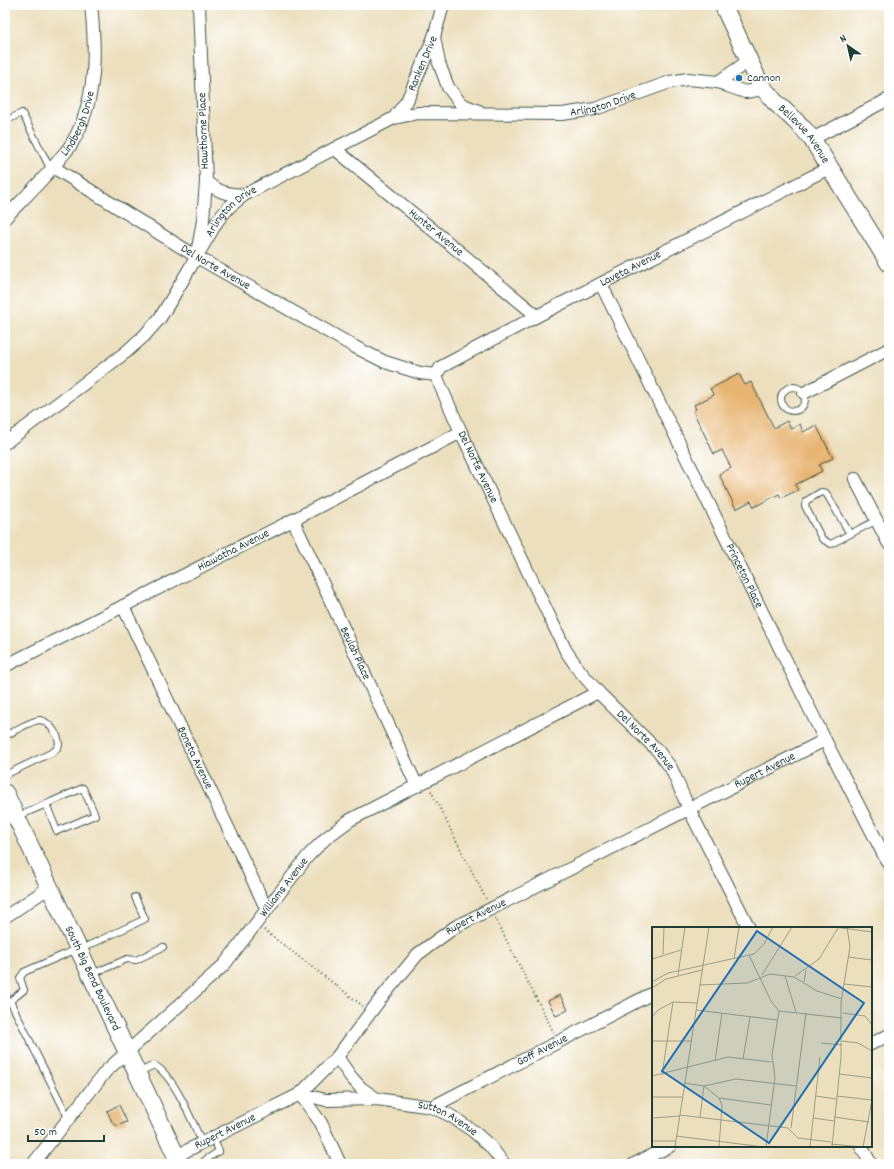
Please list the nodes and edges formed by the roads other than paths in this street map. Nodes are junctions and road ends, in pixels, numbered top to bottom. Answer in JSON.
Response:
{"nodes":[{"id":1,"x":91,"y":5,"type":"edge"},
{"id":2,"x":199,"y":5,"type":"edge"},
{"id":3,"x":443,"y":5,"type":"edge"},
{"id":4,"x":723,"y":5,"type":"edge"},
{"id":5,"x":434,"y":37,"type":"junction"},
{"id":6,"x":750,"y":60,"type":"junction"},
{"id":7,"x":718,"y":82,"type":"junction"},
{"id":8,"x":764,"y":89,"type":"junction"},
{"id":9,"x":889,"y":99,"type":"edge"},
{"id":10,"x":485,"y":114,"type":"junction"},
{"id":11,"x":394,"y":118,"type":"junction"},
{"id":12,"x":5,"y":121,"type":"edge"},
{"id":13,"x":812,"y":139,"type":"junction"},
{"id":14,"x":335,"y":149,"type":"junction"},
{"id":15,"x":829,"y":168,"type":"junction"},
{"id":16,"x":52,"y":169,"type":"junction"},
{"id":17,"x":206,"y":182,"type":"junction"},
{"id":18,"x":244,"y":195,"type":"junction"},
{"id":19,"x":5,"y":218,"type":"edge"},
{"id":20,"x":197,"y":257,"type":"junction"},
{"id":21,"x":889,"y":263,"type":"edge"},
{"id":22,"x":601,"y":284,"type":"junction"},
{"id":23,"x":537,"y":316,"type":"junction"},
{"id":24,"x":889,"y":349,"type":"edge"},
{"id":25,"x":436,"y":375,"type":"junction"},
{"id":26,"x":804,"y":393,"type":"junction"},
{"id":27,"x":461,"y":432,"type":"junction"},
{"id":28,"x":5,"y":443,"type":"edge"},
{"id":29,"x":855,"y":478,"type":"dead end"},
{"id":30,"x":293,"y":520,"type":"junction"},
{"id":31,"x":876,"y":520,"type":"junction"},
{"id":32,"x":850,"y":534,"type":"junction"},
{"id":33,"x":889,"y":544,"type":"edge"},
{"id":34,"x":123,"y":606,"type":"junction"},
{"id":35,"x":5,"y":666,"type":"edge"},
{"id":36,"x":598,"y":692,"type":"junction"},
{"id":37,"x":5,"y":736,"type":"edge"},
{"id":38,"x":825,"y":740,"type":"junction"},
{"id":39,"x":5,"y":775,"type":"edge"},
{"id":40,"x":417,"y":786,"type":"junction"},
{"id":41,"x":5,"y":794,"type":"edge"},
{"id":42,"x":46,"y":804,"type":"junction"},
{"id":43,"x":689,"y":809,"type":"junction"},
{"id":44,"x":11,"y":820,"type":"edge"},
{"id":45,"x":889,"y":865,"type":"edge"},
{"id":46,"x":50,"y":887,"type":"junction"},
{"id":47,"x":135,"y":897,"type":"dead end"},
{"id":48,"x":267,"y":910,"type":"junction"},
{"id":49,"x":5,"y":917,"type":"edge"},
{"id":50,"x":748,"y":927,"type":"edge"},
{"id":51,"x":163,"y":947,"type":"dead end"},
{"id":52,"x":79,"y":949,"type":"junction"},
{"id":53,"x":91,"y":975,"type":"junction"},
{"id":54,"x":652,"y":994,"type":"edge"},
{"id":55,"x":889,"y":1034,"type":"edge"},
{"id":56,"x":872,"y":1043,"type":"edge"},
{"id":57,"x":128,"y":1053,"type":"junction"},
{"id":58,"x":337,"y":1057,"type":"junction"},
{"id":59,"x":137,"y":1073,"type":"junction"},
{"id":60,"x":300,"y":1094,"type":"junction"},
{"id":61,"x":377,"y":1099,"type":"junction"},
{"id":62,"x":432,"y":1107,"type":"junction"},
{"id":63,"x":68,"y":1119,"type":"junction"},
{"id":64,"x":213,"y":1138,"type":"junction"},
{"id":65,"x":202,"y":1143,"type":"junction"},
{"id":66,"x":668,"y":1147,"type":"edge"},
{"id":67,"x":862,"y":1147,"type":"edge"},
{"id":68,"x":178,"y":1160,"type":"edge"},
{"id":69,"x":34,"y":1164,"type":"edge"},
{"id":70,"x":204,"y":1164,"type":"edge"},
{"id":71,"x":340,"y":1164,"type":"edge"},
{"id":72,"x":504,"y":1164,"type":"edge"},
{"id":73,"x":634,"y":1164,"type":"edge"},
{"id":74,"x":871,"y":1164,"type":"edge"}],
"edges":[{"from":1,"to":16,"type":"street","name":"Lindbergh Drive"},
{"from":2,"to":17,"type":"street","name":"Hawthorne Place"},
{"from":3,"to":5,"type":"street","name":"Ranken Drive"},
{"from":4,"to":6,"type":"main road","name":"Bellevue Avenue"},
{"from":5,"to":10,"type":"street","name":"Arlington Drive"},
{"from":5,"to":11,"type":"street","name":"Ranken Drive"},
{"from":6,"to":7,"type":"street"},
{"from":6,"to":8,"type":"main road","name":"Bellevue Avenue"},
{"from":7,"to":8,"type":"street","name":"Arlington Drive"},
{"from":7,"to":10,"type":"street","name":"Arlington Drive"},
{"from":8,"to":13,"type":"main road","name":"Bellevue Avenue"},
{"from":9,"to":13,"type":"street"},
{"from":10,"to":11,"type":"street","name":"Arlington Drive"},
{"from":11,"to":14,"type":"street","name":"Arlington Drive"},
{"from":12,"to":16,"type":"lane"},
{"from":13,"to":15,"type":"main road","name":"Bellevue Avenue"},
{"from":14,"to":18,"type":"street","name":"Arlington Drive"},
{"from":14,"to":23,"type":"street","name":"Hunter Avenue"},
{"from":15,"to":21,"type":"main road","name":"Bellevue Avenue"},
{"from":15,"to":22,"type":"street","name":"Laveta Avenue"},
{"from":16,"to":19,"type":"street","name":"Lindbergh Drive"},
{"from":16,"to":20,"type":"street","name":"Del Norte Avenue"},
{"from":17,"to":18,"type":"street"},
{"from":17,"to":20,"type":"street","name":"Hawthorne Place"},
{"from":18,"to":20,"type":"street","name":"Arlington Drive"},
{"from":20,"to":25,"type":"street","name":"Del Norte Avenue"},
{"from":20,"to":28,"type":"street","name":"Arlington Drive"},
{"from":22,"to":23,"type":"street","name":"Laveta Avenue"},
{"from":22,"to":38,"type":"street","name":"Princeton Place"},
{"from":23,"to":25,"type":"street","name":"Laveta Avenue"},
{"from":24,"to":26,"type":"street"},
{"from":25,"to":27,"type":"street","name":"Del Norte Avenue"},
{"from":26,"to":26,"type":"lane"},
{"from":27,"to":30,"type":"street","name":"Hiawatha Avenue"},
{"from":27,"to":36,"type":"street","name":"Del Norte Avenue"},
{"from":29,"to":31,"type":"street"},
{"from":30,"to":34,"type":"street","name":"Hiawatha Avenue"},
{"from":30,"to":40,"type":"street","name":"Beulah Place"},
{"from":31,"to":32,"type":"lane"},
{"from":31,"to":33,"type":"street"},
{"from":32,"to":32,"type":"lane"},
{"from":34,"to":35,"type":"street","name":"Hiawatha Avenue"},
{"from":34,"to":48,"type":"street","name":"Boneta Avenue"},
{"from":36,"to":40,"type":"street","name":"Williams Avenue"},
{"from":36,"to":43,"type":"street","name":"Del Norte Avenue"},
{"from":37,"to":39,"type":"lane"},
{"from":38,"to":43,"type":"street","name":"Rupert Avenue"},
{"from":38,"to":45,"type":"street","name":"Princeton Place"},
{"from":40,"to":48,"type":"street","name":"Williams Avenue"},
{"from":41,"to":44,"type":"main road","name":"South Big Bend Boulevard"},
{"from":42,"to":42,"type":"lane"},
{"from":42,"to":44,"type":"lane"},
{"from":43,"to":50,"type":"street","name":"Del Norte Avenue"},
{"from":43,"to":58,"type":"street","name":"Rupert Avenue"},
{"from":44,"to":46,"type":"main road","name":"South Big Bend Boulevard"},
{"from":46,"to":49,"type":"street"},
{"from":46,"to":52,"type":"main road","name":"South Big Bend Boulevard"},
{"from":47,"to":52,"type":"lane"},
{"from":48,"to":57,"type":"street","name":"Williams Avenue"},
{"from":51,"to":53,"type":"lane"},
{"from":52,"to":53,"type":"main road","name":"South Big Bend Boulevard"},
{"from":52,"to":63,"type":"lane"},
{"from":53,"to":57,"type":"main road","name":"South Big Bend Boulevard"},
{"from":54,"to":62,"type":"street","name":"Goff Avenue"},
{"from":55,"to":56,"type":"street"},
{"from":57,"to":59,"type":"main road","name":"South Big Bend Boulevard"},
{"from":57,"to":63,"type":"street","name":"Williams Avenue"},
{"from":58,"to":60,"type":"street","name":"Rupert Avenue"},
{"from":58,"to":61,"type":"street","name":"Sutton Avenue"},
{"from":59,"to":65,"type":"lane"},
{"from":59,"to":68,"type":"main road","name":"South Big Bend Boulevard"},
{"from":60,"to":61,"type":"street","name":"Sutton Avenue"},
{"from":60,"to":64,"type":"street","name":"Rupert Avenue"},
{"from":60,"to":71,"type":"street"},
{"from":61,"to":62,"type":"street","name":"Sutton Avenue"},
{"from":62,"to":72,"type":"street","name":"Sutton Avenue"},
{"from":63,"to":69,"type":"street","name":"Williams Avenue"},
{"from":64,"to":65,"type":"street","name":"Rupert Avenue"},
{"from":64,"to":70,"type":"lane"},
{"from":65,"to":68,"type":"street","name":"Rupert Avenue"},
{"from":66,"to":73,"type":"street"},
{"from":67,"to":74,"type":"street"}]}
